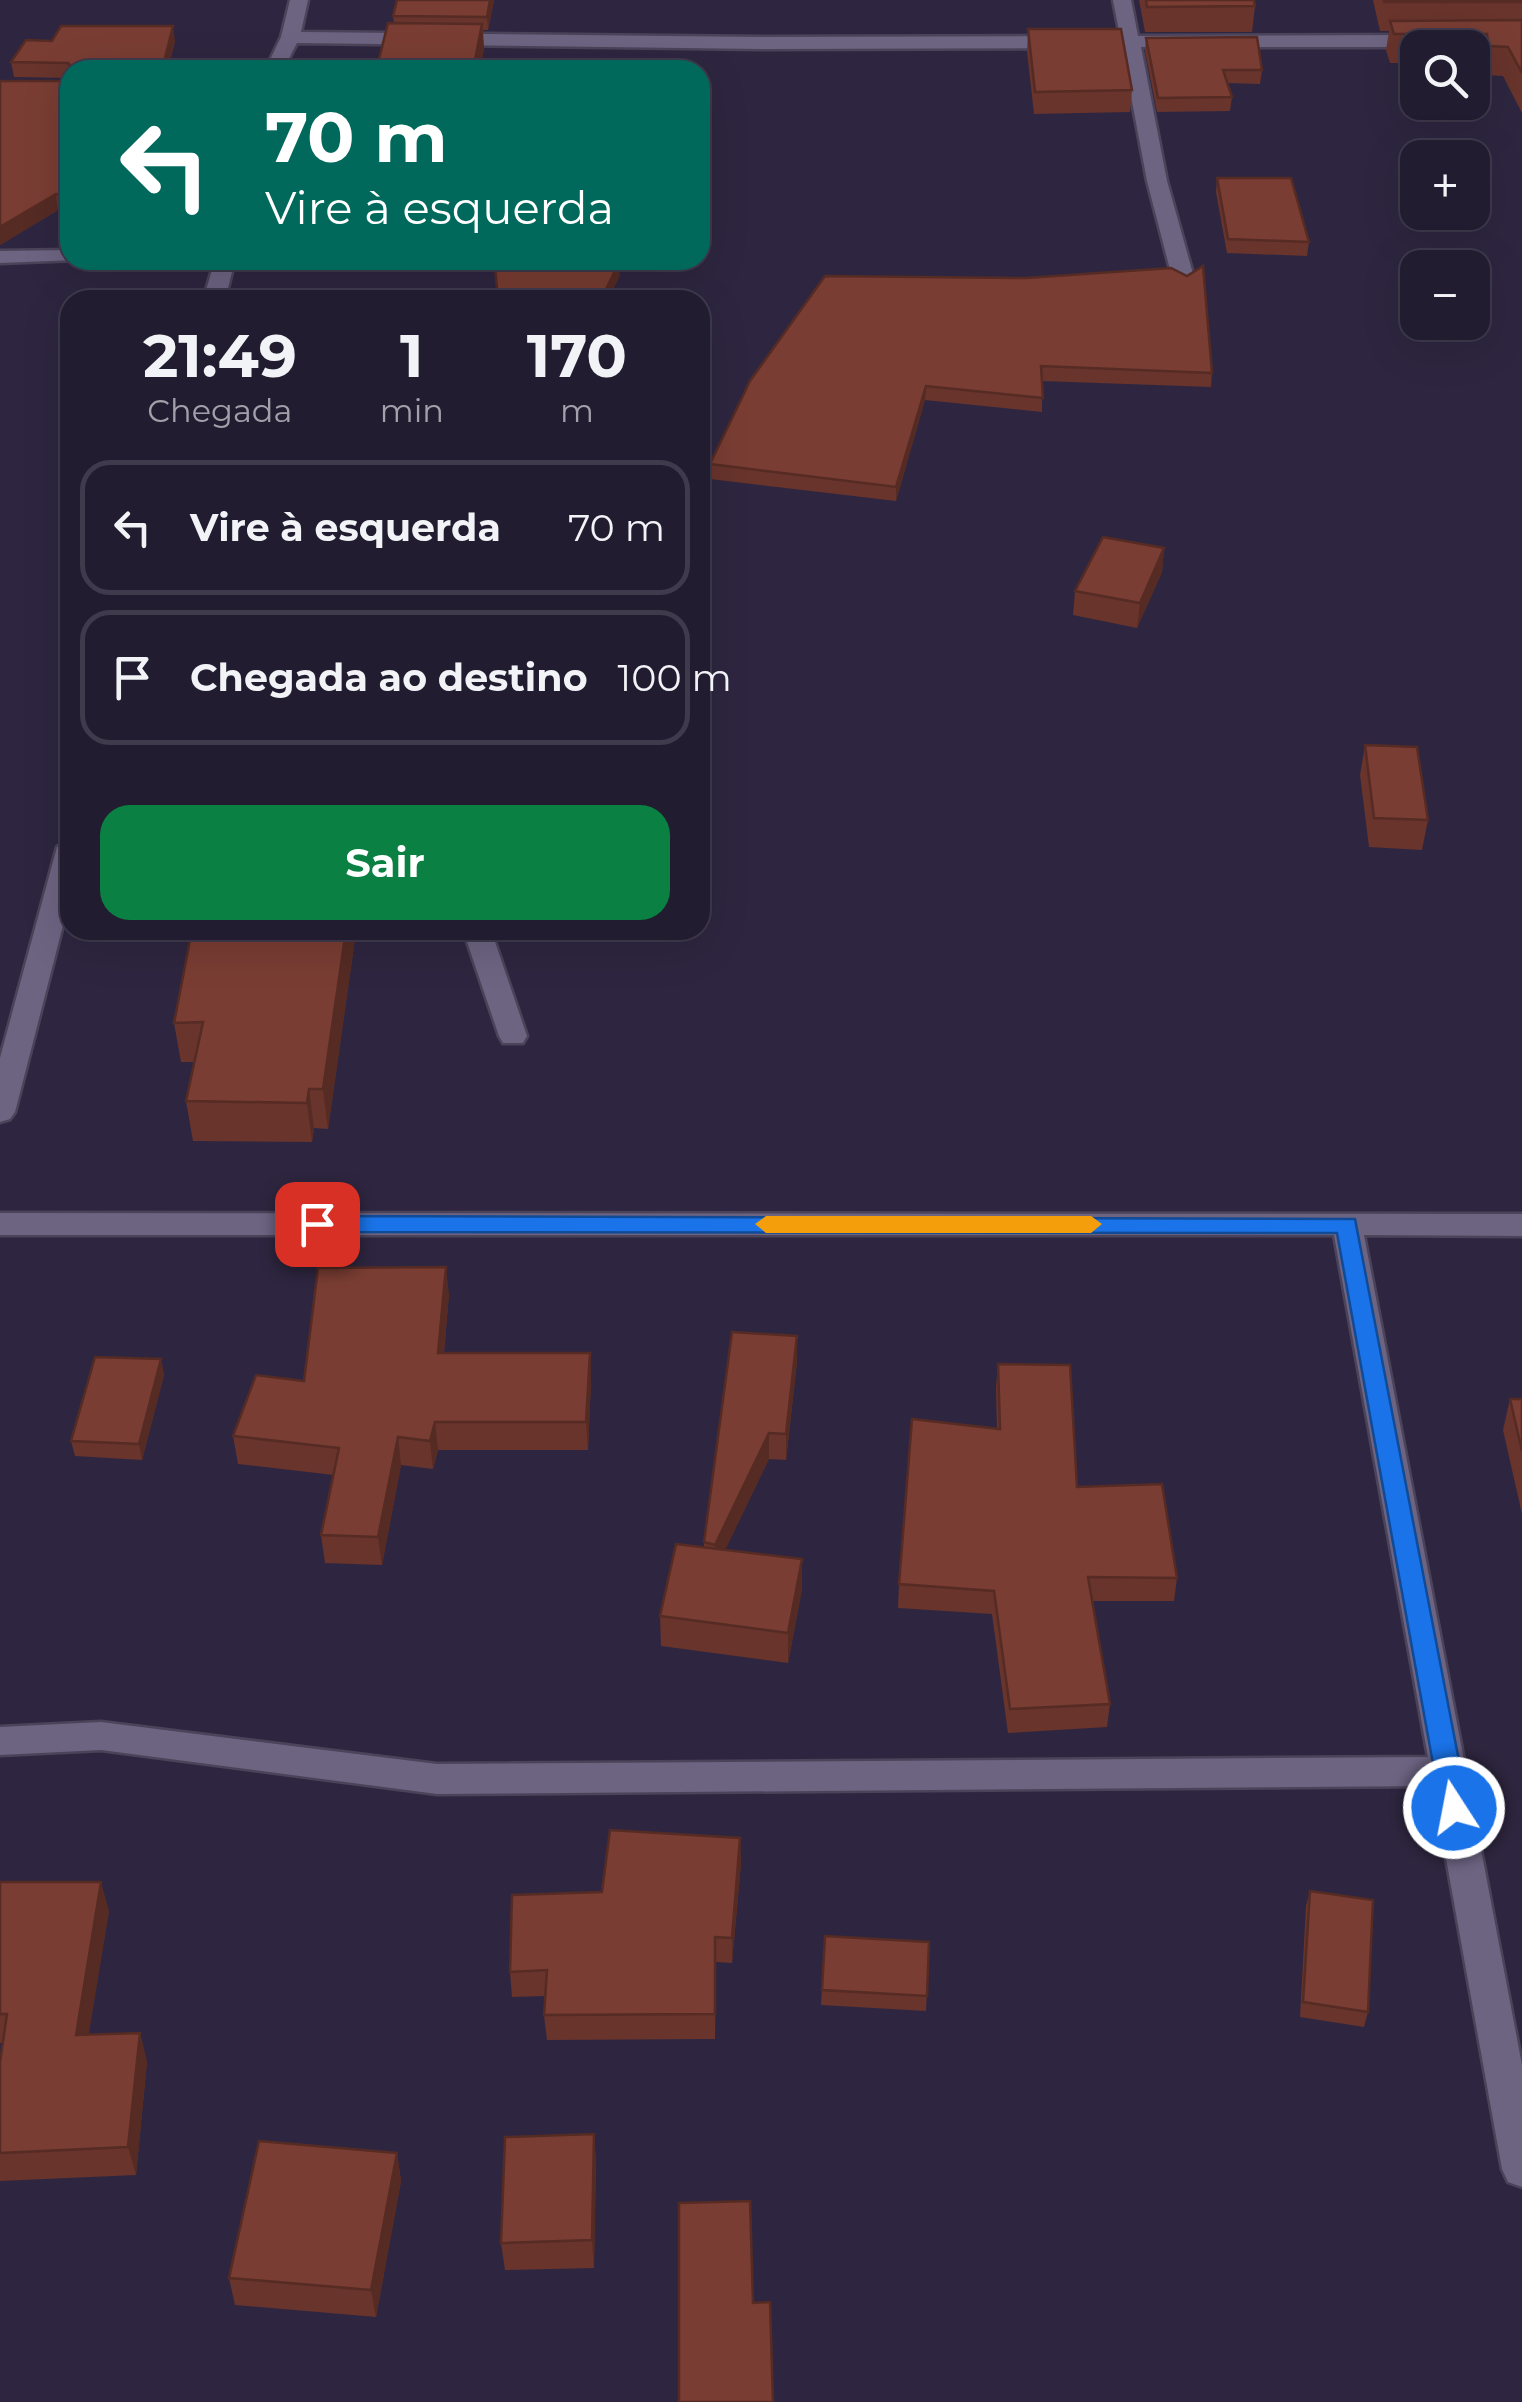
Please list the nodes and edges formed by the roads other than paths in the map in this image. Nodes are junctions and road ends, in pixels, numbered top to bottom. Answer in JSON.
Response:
{"nodes":[{"id":1,"x":299,"y":0,"type":"edge"},
{"id":2,"x":1122,"y":0,"type":"edge"},
{"id":3,"x":290,"y":37,"type":"junction"},
{"id":4,"x":1400,"y":40,"type":"edge"},
{"id":5,"x":1131,"y":42,"type":"junction"},
{"id":6,"x":279,"y":60,"type":"edge"},
{"id":7,"x":60,"y":256,"type":"edge"},
{"id":8,"x":0,"y":257,"type":"edge"},
{"id":9,"x":1184,"y":280,"type":"edge"},
{"id":10,"x":60,"y":885,"type":"edge"},
{"id":11,"x":480,"y":940,"type":"edge"},
{"id":12,"x":512,"y":1036,"type":"dead end"},
{"id":13,"x":0,"y":1112,"type":"edge"},
{"id":14,"x":0,"y":1224,"type":"edge"},
{"id":15,"x":1347,"y":1224,"type":"junction"},
{"id":16,"x":1522,"y":1225,"type":"edge"},
{"id":17,"x":0,"y":1740,"type":"edge"},
{"id":18,"x":1448,"y":1771,"type":"junction"},
{"id":19,"x":1522,"y":2170,"type":"edge"}],
"edges":[{"from":1,"to":3,"type":"street"},
{"from":2,"to":5,"type":"street"},
{"from":3,"to":5,"type":"street"},
{"from":3,"to":6,"type":"street"},
{"from":4,"to":5,"type":"street"},
{"from":5,"to":9,"type":"street"},
{"from":7,"to":8,"type":"street"},
{"from":10,"to":13,"type":"street"},
{"from":11,"to":12,"type":"street"},
{"from":14,"to":15,"type":"street"},
{"from":15,"to":16,"type":"street"},
{"from":15,"to":18,"type":"street"},
{"from":17,"to":18,"type":"street"},
{"from":18,"to":19,"type":"street"}]}
